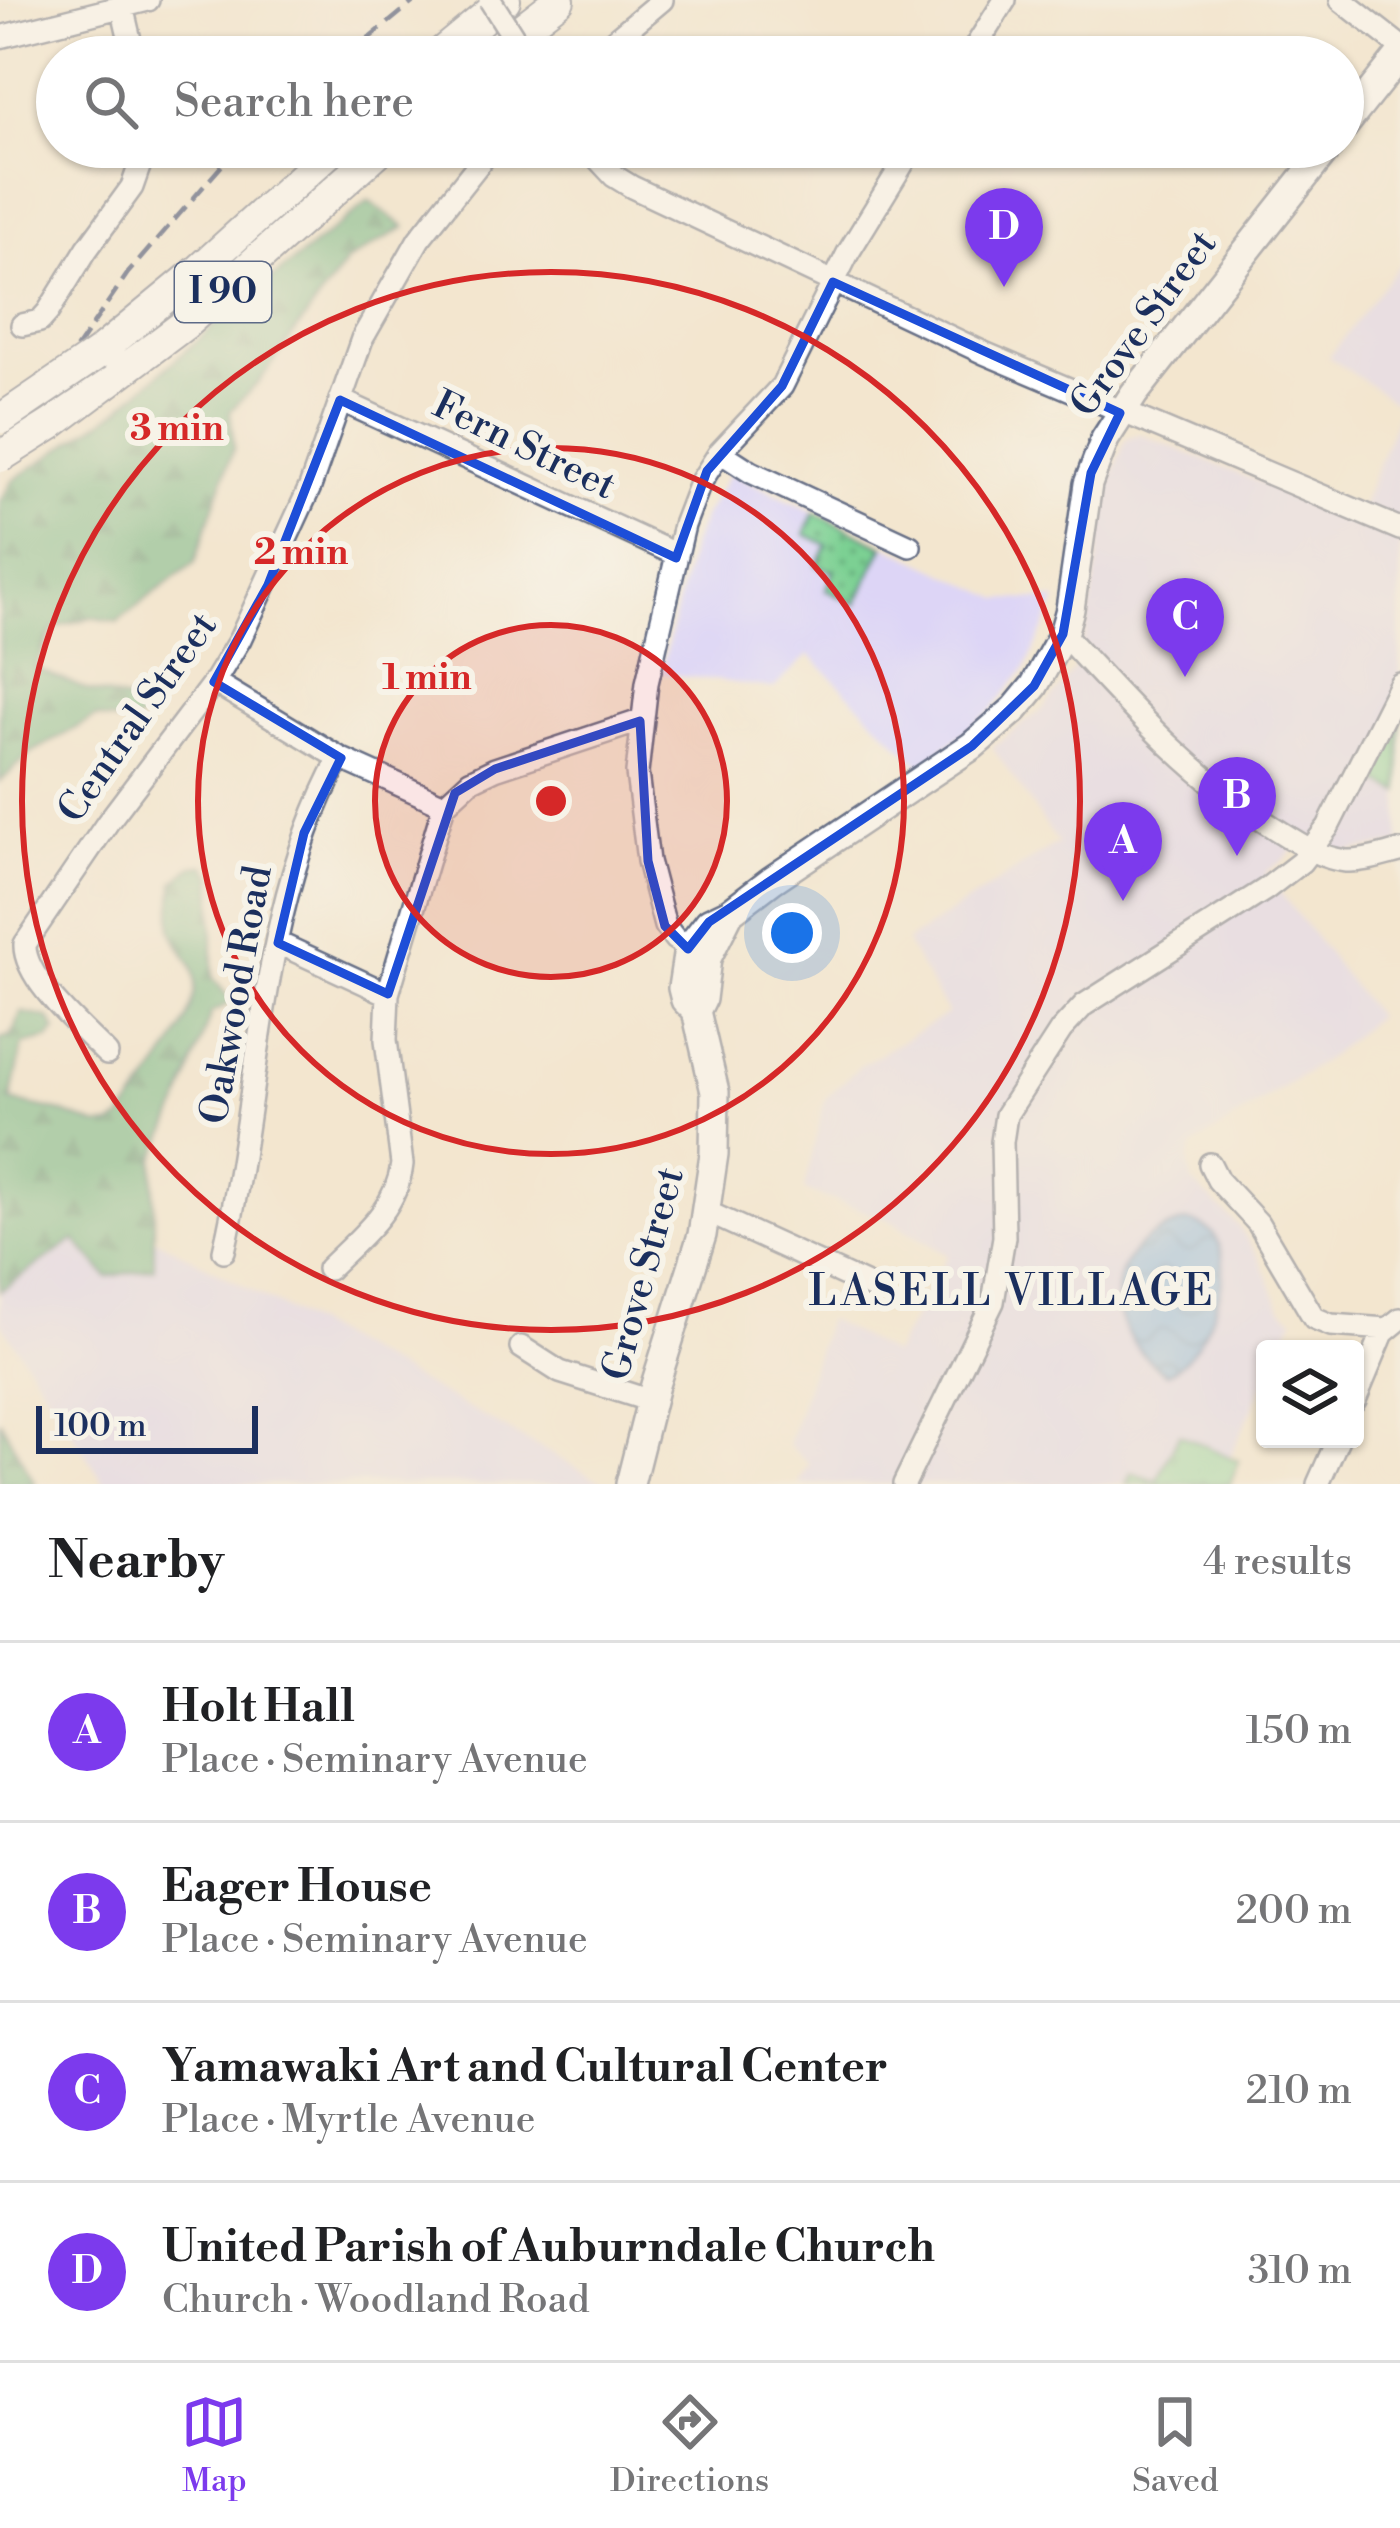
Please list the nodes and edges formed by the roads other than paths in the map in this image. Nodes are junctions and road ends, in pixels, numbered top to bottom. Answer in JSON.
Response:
{"nodes":[{"id":1,"x":148,"y":0,"type":"edge"},
{"id":2,"x":490,"y":0,"type":"edge"},
{"id":3,"x":505,"y":0,"type":"edge"},
{"id":4,"x":559,"y":0,"type":"edge"},
{"id":5,"x":662,"y":0,"type":"edge"},
{"id":6,"x":1005,"y":0,"type":"edge"},
{"id":7,"x":1341,"y":0,"type":"edge"},
{"id":8,"x":122,"y":7,"type":"junction"},
{"id":9,"x":0,"y":35,"type":"edge"},
{"id":10,"x":129,"y":36,"type":"edge"},
{"id":11,"x":461,"y":36,"type":"edge"},
{"id":12,"x":512,"y":36,"type":"edge"},
{"id":13,"x":513,"y":36,"type":"edge"},
{"id":14,"x":619,"y":36,"type":"edge"},
{"id":15,"x":982,"y":36,"type":"edge"},
{"id":16,"x":1398,"y":61,"type":"edge"},
{"id":17,"x":1364,"y":102,"type":"edge"},
{"id":18,"x":141,"y":168,"type":"edge"},
{"id":19,"x":312,"y":168,"type":"edge"},
{"id":20,"x":360,"y":168,"type":"edge"},
{"id":21,"x":475,"y":168,"type":"edge"},
{"id":22,"x":607,"y":168,"type":"edge"},
{"id":23,"x":901,"y":168,"type":"edge"},
{"id":24,"x":1312,"y":168,"type":"edge"},
{"id":25,"x":833,"y":282,"type":"junction"},
{"id":26,"x":22,"y":325,"type":"dead end"},
{"id":27,"x":340,"y":400,"type":"junction"},
{"id":28,"x":1120,"y":413,"type":"junction"},
{"id":29,"x":2,"y":419,"type":"edge"},
{"id":30,"x":720,"y":452,"type":"junction"},
{"id":31,"x":0,"y":457,"type":"edge"},
{"id":32,"x":1400,"y":529,"type":"edge"},
{"id":33,"x":910,"y":546,"type":"dead end"},
{"id":34,"x":676,"y":556,"type":"junction"},
{"id":35,"x":1063,"y":634,"type":"junction"},
{"id":36,"x":214,"y":682,"type":"junction"},
{"id":37,"x":1400,"y":684,"type":"edge"},
{"id":38,"x":640,"y":721,"type":"junction"},
{"id":39,"x":340,"y":758,"type":"junction"},
{"id":40,"x":444,"y":805,"type":"junction"},
{"id":41,"x":1311,"y":851,"type":"junction"},
{"id":42,"x":1400,"y":851,"type":"edge"},
{"id":43,"x":278,"y":943,"type":"junction"},
{"id":44,"x":698,"y":954,"type":"junction"},
{"id":45,"x":388,"y":994,"type":"junction"},
{"id":46,"x":107,"y":1054,"type":"dead end"},
{"id":47,"x":1210,"y":1164,"type":"dead end"},
{"id":48,"x":707,"y":1212,"type":"junction"},
{"id":49,"x":224,"y":1251,"type":"dead end"},
{"id":50,"x":328,"y":1269,"type":"dead end"},
{"id":51,"x":871,"y":1287,"type":"dead end"},
{"id":52,"x":1394,"y":1324,"type":"edge"},
{"id":53,"x":521,"y":1347,"type":"dead end"},
{"id":54,"x":1364,"y":1382,"type":"edge"},
{"id":55,"x":651,"y":1401,"type":"junction"},
{"id":56,"x":1334,"y":1448,"type":"edge"},
{"id":57,"x":630,"y":1484,"type":"edge"},
{"id":58,"x":904,"y":1484,"type":"edge"},
{"id":59,"x":1318,"y":1484,"type":"edge"}],
"edges":[{"from":1,"to":8,"type":"street"},
{"from":2,"to":13,"type":"street","bridge":true},
{"from":3,"to":11,"type":"highway"},
{"from":4,"to":12,"type":"highway"},
{"from":5,"to":14,"type":"street"},
{"from":6,"to":15,"type":"street"},
{"from":7,"to":16,"type":"street"},
{"from":8,"to":9,"type":"street"},
{"from":8,"to":10,"type":"street"},
{"from":16,"to":17,"type":"main road"},
{"from":18,"to":26,"type":"street"},
{"from":19,"to":29,"type":"highway","number":"I 90","bridge":true},
{"from":20,"to":31,"type":"highway","number":"I 90","bridge":true},
{"from":21,"to":27,"type":"street","name":"Central Street"},
{"from":22,"to":25,"type":"street"},
{"from":23,"to":25,"type":"street"},
{"from":24,"to":28,"type":"main road","name":"Grove Street"},
{"from":25,"to":28,"type":"street"},
{"from":25,"to":30,"type":"street"},
{"from":27,"to":34,"type":"street","name":"Fern Street"},
{"from":27,"to":36,"type":"street","name":"Central Street"},
{"from":28,"to":32,"type":"street"},
{"from":28,"to":35,"type":"main road","name":"Grove Street"},
{"from":30,"to":33,"type":"street"},
{"from":30,"to":34,"type":"street"},
{"from":34,"to":38,"type":"street"},
{"from":35,"to":41,"type":"street"},
{"from":35,"to":44,"type":"main road","name":"Grove Street"},
{"from":36,"to":39,"type":"street"},
{"from":36,"to":46,"type":"street","name":"Central Street"},
{"from":37,"to":41,"type":"street"},
{"from":38,"to":40,"type":"street"},
{"from":38,"to":44,"type":"street"},
{"from":39,"to":40,"type":"street"},
{"from":39,"to":43,"type":"street","name":"Oakwood Road"},
{"from":40,"to":45,"type":"street"},
{"from":41,"to":42,"type":"street"},
{"from":41,"to":58,"type":"street"},
{"from":43,"to":45,"type":"street"},
{"from":43,"to":49,"type":"street","name":"Oakwood Road"},
{"from":44,"to":48,"type":"main road","name":"Grove Street"},
{"from":45,"to":50,"type":"street"},
{"from":47,"to":52,"type":"street"},
{"from":48,"to":51,"type":"street"},
{"from":48,"to":55,"type":"main road","name":"Grove Street"},
{"from":52,"to":54,"type":"street"},
{"from":53,"to":55,"type":"street"},
{"from":55,"to":57,"type":"main road","name":"Grove Street"},
{"from":56,"to":59,"type":"street"}]}
